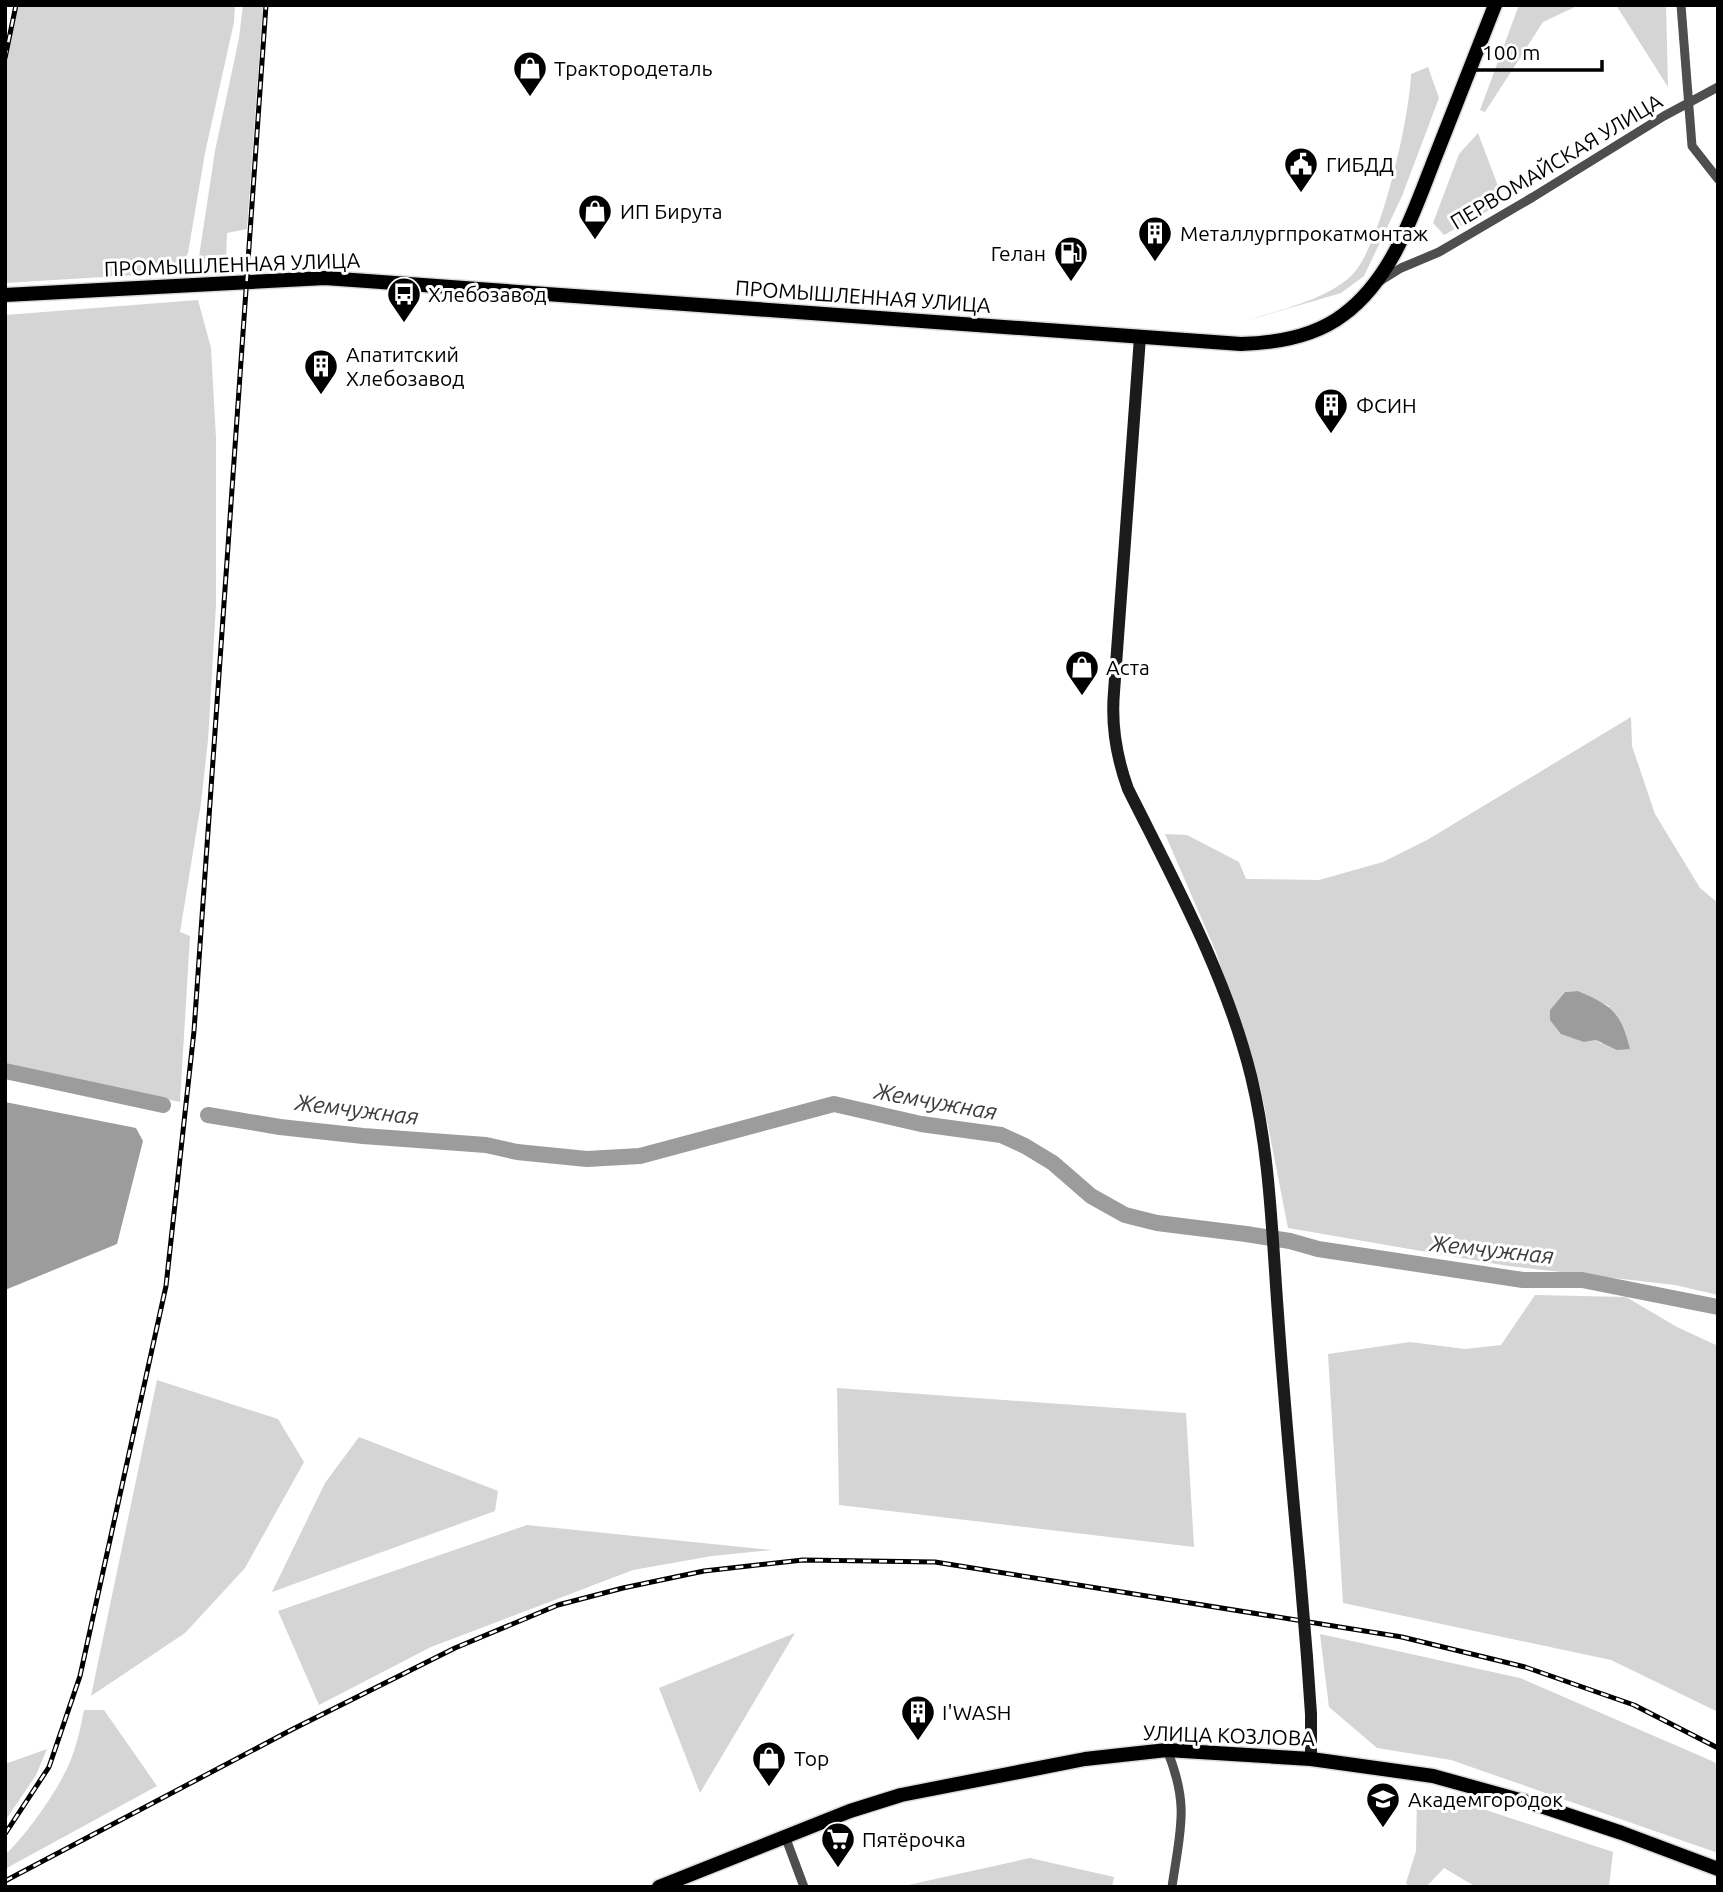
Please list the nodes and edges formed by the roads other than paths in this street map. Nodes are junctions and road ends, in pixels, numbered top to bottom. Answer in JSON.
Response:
{"nodes":[{"id":1,"x":1495,"y":5,"type":"edge"},
{"id":2,"x":1681,"y":5,"type":"edge"},
{"id":3,"x":1718,"y":87,"type":"edge"},
{"id":4,"x":1688,"y":103,"type":"junction"},
{"id":5,"x":1718,"y":179,"type":"edge"},
{"id":6,"x":1375,"y":284,"type":"junction"},
{"id":7,"x":5,"y":295,"type":"edge"},
{"id":8,"x":1140,"y":337,"type":"junction"},
{"id":9,"x":1167,"y":1750,"type":"junction"},
{"id":10,"x":1311,"y":1759,"type":"junction"},
{"id":11,"x":785,"y":1836,"type":"junction"},
{"id":12,"x":1718,"y":1869,"type":"edge"},
{"id":13,"x":659,"y":1887,"type":"edge"},
{"id":14,"x":804,"y":1887,"type":"edge"},
{"id":15,"x":1172,"y":1887,"type":"edge"}],
"edges":[{"from":1,"to":6,"type":"main road","name":"ПРОМЫШЛЕННАЯ УЛИЦА"},
{"from":2,"to":4,"type":"street"},
{"from":3,"to":4,"type":"street","name":"ПЕРВОМАЙСКАЯ УЛИЦА"},
{"from":4,"to":5,"type":"street"},
{"from":4,"to":6,"type":"street","name":"ПЕРВОМАЙСКАЯ УЛИЦА"},
{"from":6,"to":8,"type":"main road","name":"ПРОМЫШЛЕННАЯ УЛИЦА"},
{"from":7,"to":8,"type":"main road","name":"ПРОМЫШЛЕННАЯ УЛИЦА"},
{"from":8,"to":10,"type":"main road","bridge":true},
{"from":9,"to":10,"type":"main road","name":"УЛИЦА КОЗЛОВА"},
{"from":9,"to":11,"type":"main road","name":"УЛИЦА КОЗЛОВА"},
{"from":9,"to":15,"type":"street"},
{"from":10,"to":12,"type":"main road","name":"УЛИЦА КОЗЛОВА"},
{"from":11,"to":13,"type":"main road","name":"УЛИЦА КОЗЛОВА"},
{"from":11,"to":14,"type":"street"}]}
